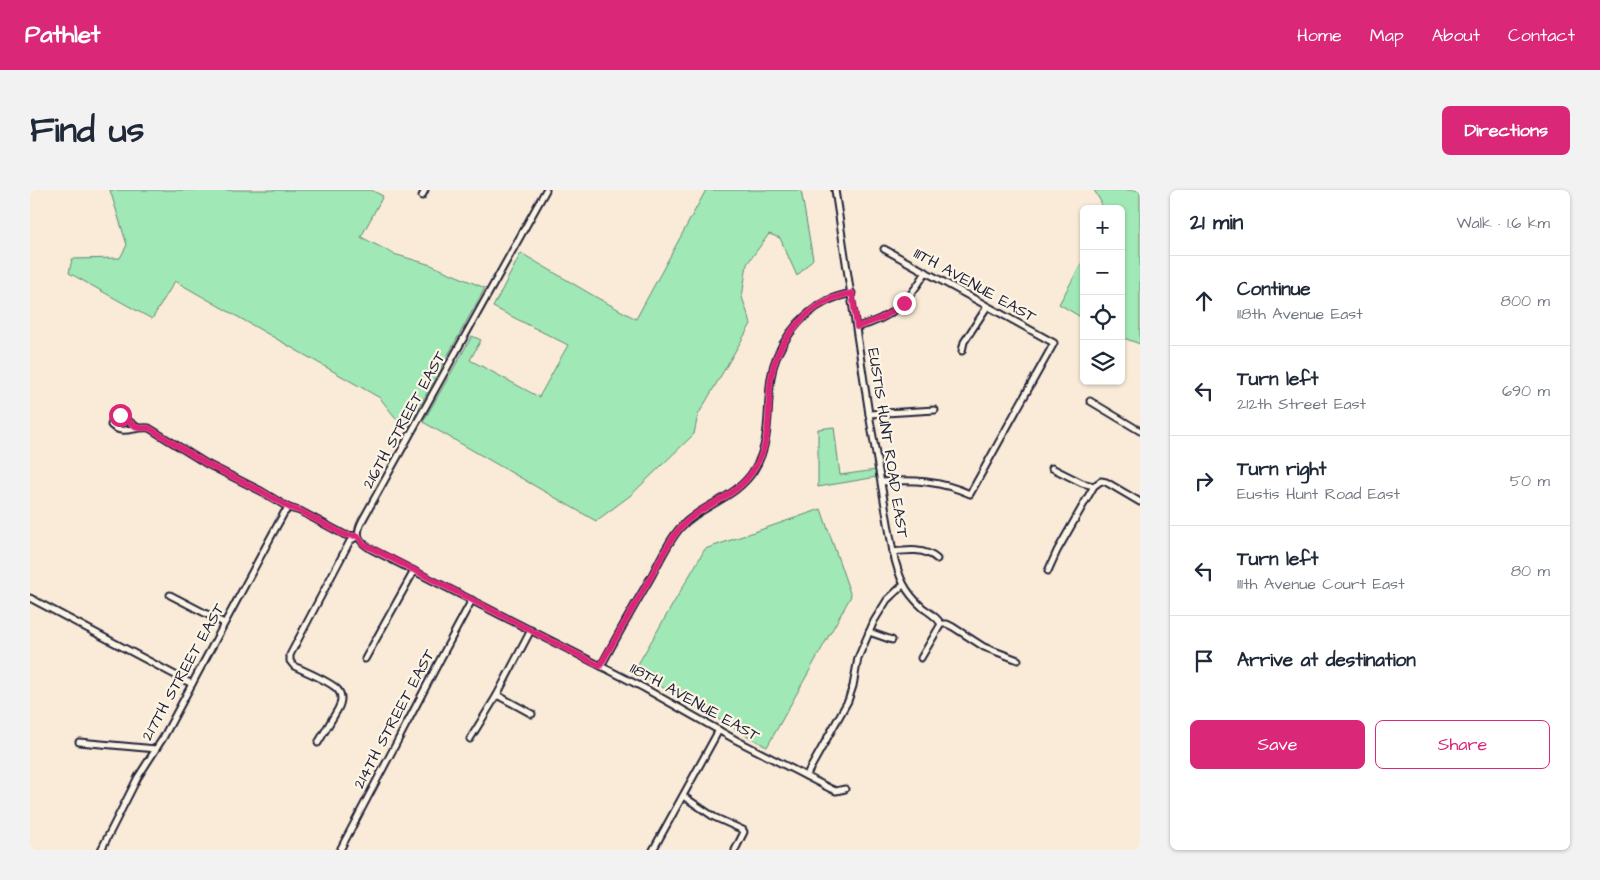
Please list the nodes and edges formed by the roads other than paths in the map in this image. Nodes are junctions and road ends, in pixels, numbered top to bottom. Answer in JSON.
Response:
{"nodes":[{"id":1,"x":546,"y":190,"type":"edge"},
{"id":2,"x":835,"y":190,"type":"edge"},
{"id":3,"x":884,"y":249,"type":"dead end"},
{"id":4,"x":926,"y":272,"type":"junction"},
{"id":5,"x":852,"y":293,"type":"junction"},
{"id":6,"x":987,"y":307,"type":"junction"},
{"id":7,"x":857,"y":327,"type":"junction"},
{"id":8,"x":962,"y":351,"type":"dead end"},
{"id":9,"x":1090,"y":401,"type":"dead end"},
{"id":10,"x":935,"y":410,"type":"dead end"},
{"id":11,"x":870,"y":414,"type":"junction"},
{"id":12,"x":138,"y":428,"type":"junction"},
{"id":13,"x":1140,"y":431,"type":"edge"},
{"id":14,"x":1052,"y":468,"type":"dead end"},
{"id":15,"x":882,"y":482,"type":"junction"},
{"id":16,"x":1096,"y":484,"type":"junction"},
{"id":17,"x":1140,"y":502,"type":"edge"},
{"id":18,"x":290,"y":508,"type":"junction"},
{"id":19,"x":358,"y":536,"type":"junction"},
{"id":20,"x":893,"y":552,"type":"junction"},
{"id":21,"x":938,"y":558,"type":"dead end"},
{"id":22,"x":414,"y":571,"type":"junction"},
{"id":23,"x":1048,"y":571,"type":"dead end"},
{"id":24,"x":903,"y":585,"type":"junction"},
{"id":25,"x":170,"y":596,"type":"dead end"},
{"id":26,"x":30,"y":598,"type":"edge"},
{"id":27,"x":472,"y":600,"type":"junction"},
{"id":28,"x":224,"y":623,"type":"junction"},
{"id":29,"x":941,"y":624,"type":"junction"},
{"id":30,"x":530,"y":630,"type":"junction"},
{"id":31,"x":869,"y":632,"type":"junction"},
{"id":32,"x":892,"y":640,"type":"dead end"},
{"id":33,"x":921,"y":658,"type":"dead end"},
{"id":34,"x":365,"y":659,"type":"dead end"},
{"id":35,"x":1018,"y":660,"type":"dead end"},
{"id":36,"x":600,"y":666,"type":"junction"},
{"id":37,"x":192,"y":684,"type":"junction"},
{"id":38,"x":496,"y":696,"type":"junction"},
{"id":39,"x":532,"y":714,"type":"dead end"},
{"id":40,"x":719,"y":730,"type":"junction"},
{"id":41,"x":470,"y":740,"type":"dead end"},
{"id":42,"x":79,"y":742,"type":"dead end"},
{"id":43,"x":318,"y":743,"type":"dead end"},
{"id":44,"x":156,"y":749,"type":"junction"},
{"id":45,"x":806,"y":776,"type":"junction"},
{"id":46,"x":845,"y":789,"type":"dead end"},
{"id":47,"x":683,"y":796,"type":"junction"},
{"id":48,"x":101,"y":850,"type":"edge"},
{"id":49,"x":340,"y":850,"type":"edge"},
{"id":50,"x":654,"y":850,"type":"edge"},
{"id":51,"x":735,"y":850,"type":"edge"}],
"edges":[{"from":1,"to":19,"type":"street","name":"216TH STREET EAST"},
{"from":2,"to":5,"type":"street","name":"EUSTIS HUNT ROAD EAST"},
{"from":3,"to":4,"type":"street","name":"111TH AVENUE EAST"},
{"from":4,"to":6,"type":"street","name":"111TH AVENUE EAST"},
{"from":4,"to":7,"type":"street"},
{"from":5,"to":7,"type":"street","name":"EUSTIS HUNT ROAD EAST"},
{"from":5,"to":36,"type":"street"},
{"from":6,"to":8,"type":"street"},
{"from":6,"to":15,"type":"street","name":"111TH AVENUE EAST"},
{"from":7,"to":11,"type":"street","name":"EUSTIS HUNT ROAD EAST"},
{"from":9,"to":13,"type":"street"},
{"from":10,"to":11,"type":"street"},
{"from":11,"to":15,"type":"street","name":"EUSTIS HUNT ROAD EAST"},
{"from":12,"to":12,"type":"street","name":"118TH AVENUE EAST"},
{"from":12,"to":18,"type":"street","name":"118TH AVENUE EAST"},
{"from":14,"to":16,"type":"street"},
{"from":15,"to":20,"type":"street","name":"EUSTIS HUNT ROAD EAST"},
{"from":16,"to":17,"type":"street"},
{"from":16,"to":23,"type":"street"},
{"from":18,"to":19,"type":"street","name":"118TH AVENUE EAST"},
{"from":18,"to":28,"type":"street","name":"217TH STREET EAST"},
{"from":19,"to":22,"type":"street","name":"118TH AVENUE EAST"},
{"from":19,"to":43,"type":"street","name":"216TH STREET EAST"},
{"from":20,"to":21,"type":"street"},
{"from":20,"to":24,"type":"street","name":"EUSTIS HUNT ROAD EAST"},
{"from":22,"to":27,"type":"street","name":"118TH AVENUE EAST"},
{"from":22,"to":34,"type":"street"},
{"from":24,"to":29,"type":"street","name":"EUSTIS HUNT ROAD EAST"},
{"from":24,"to":31,"type":"street"},
{"from":25,"to":28,"type":"street"},
{"from":26,"to":37,"type":"street"},
{"from":27,"to":30,"type":"street","name":"118TH AVENUE EAST"},
{"from":27,"to":49,"type":"street","name":"214TH STREET EAST"},
{"from":28,"to":37,"type":"street","name":"217TH STREET EAST"},
{"from":29,"to":33,"type":"street"},
{"from":29,"to":35,"type":"street"},
{"from":30,"to":36,"type":"street","name":"118TH AVENUE EAST"},
{"from":30,"to":38,"type":"street"},
{"from":31,"to":32,"type":"street"},
{"from":31,"to":45,"type":"street"},
{"from":36,"to":40,"type":"street","name":"118TH AVENUE EAST"},
{"from":37,"to":44,"type":"street","name":"217TH STREET EAST"},
{"from":38,"to":39,"type":"street"},
{"from":38,"to":41,"type":"street"},
{"from":40,"to":45,"type":"street","name":"118TH AVENUE EAST"},
{"from":40,"to":47,"type":"street"},
{"from":42,"to":44,"type":"street"},
{"from":44,"to":48,"type":"street","name":"217TH STREET EAST"},
{"from":45,"to":46,"type":"street","name":"118TH AVENUE EAST"},
{"from":47,"to":50,"type":"street"},
{"from":47,"to":51,"type":"street"}]}
